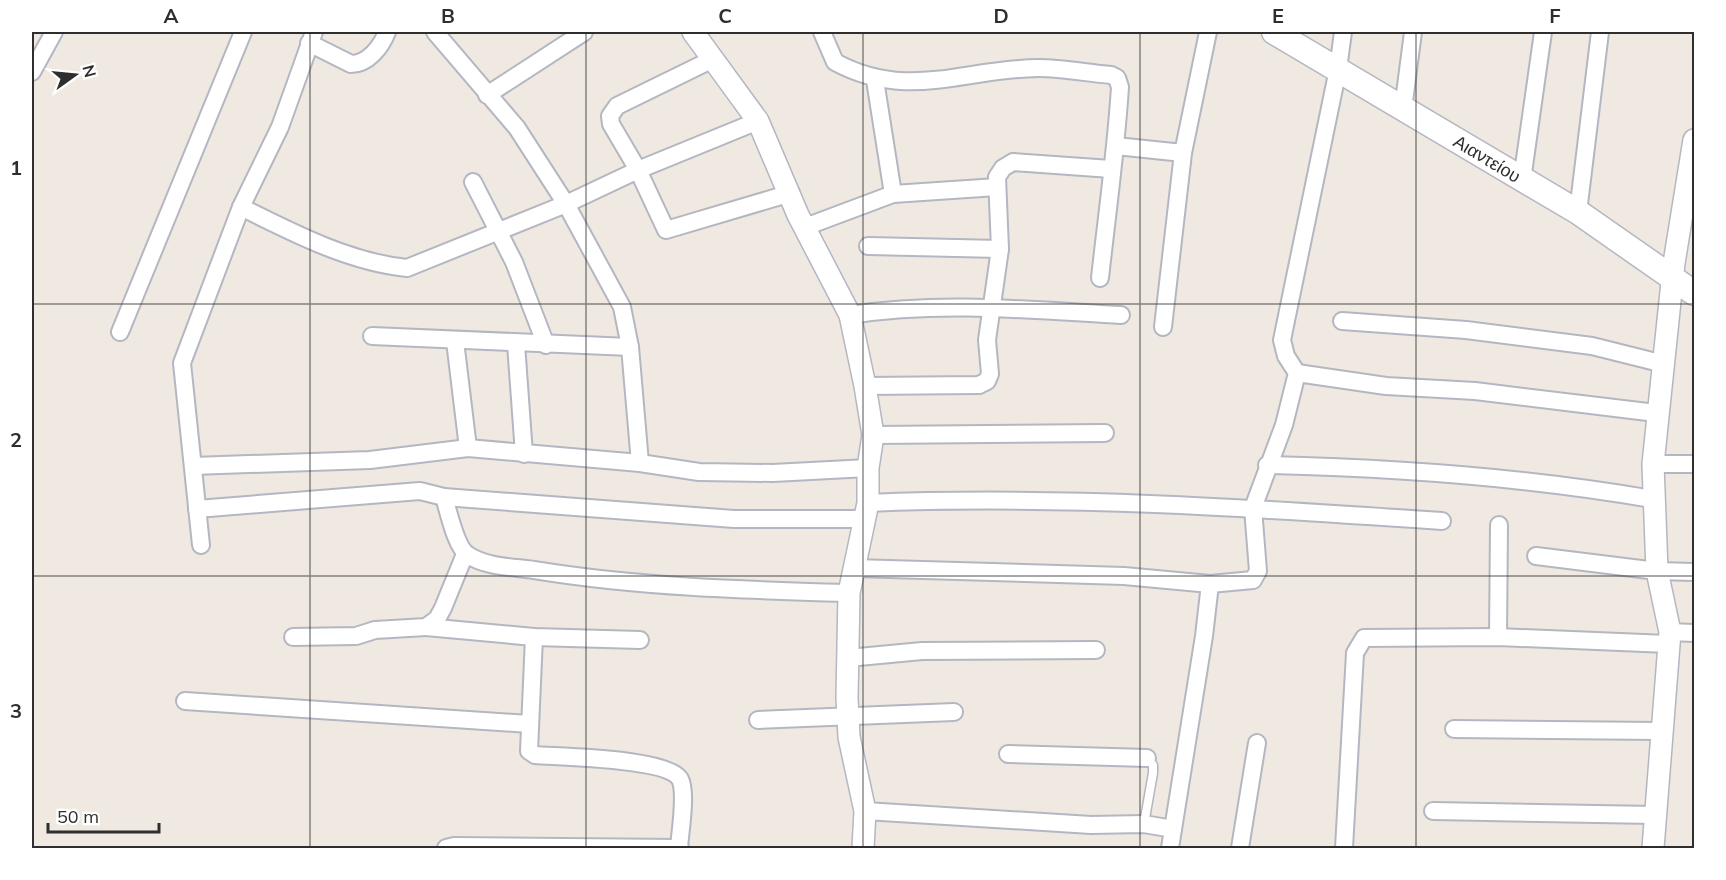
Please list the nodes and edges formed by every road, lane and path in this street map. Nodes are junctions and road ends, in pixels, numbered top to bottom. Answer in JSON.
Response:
{"nodes":[{"id":1,"x":54,"y":32,"type":"edge"},
{"id":2,"x":243,"y":32,"type":"edge"},
{"id":3,"x":387,"y":32,"type":"edge"},
{"id":4,"x":435,"y":32,"type":"edge"},
{"id":5,"x":584,"y":32,"type":"edge"},
{"id":6,"x":693,"y":32,"type":"edge"},
{"id":7,"x":822,"y":32,"type":"edge"},
{"id":8,"x":1208,"y":32,"type":"edge"},
{"id":9,"x":1274,"y":32,"type":"edge"},
{"id":10,"x":1343,"y":32,"type":"edge"},
{"id":11,"x":1413,"y":32,"type":"edge"},
{"id":12,"x":1543,"y":32,"type":"edge"},
{"id":13,"x":1600,"y":32,"type":"edge"},
{"id":14,"x":311,"y":37,"type":"edge"},
{"id":15,"x":713,"y":59,"type":"junction"},
{"id":16,"x":1338,"y":69,"type":"junction"},
{"id":17,"x":32,"y":72,"type":"edge"},
{"id":18,"x":875,"y":80,"type":"junction"},
{"id":19,"x":488,"y":95,"type":"junction"},
{"id":20,"x":1403,"y":109,"type":"junction"},
{"id":21,"x":758,"y":121,"type":"junction"},
{"id":22,"x":1695,"y":140,"type":"edge"},
{"id":23,"x":1116,"y":147,"type":"junction"},
{"id":24,"x":1183,"y":153,"type":"junction"},
{"id":25,"x":1111,"y":169,"type":"junction"},
{"id":26,"x":638,"y":170,"type":"junction"},
{"id":27,"x":1522,"y":180,"type":"junction"},
{"id":28,"x":473,"y":182,"type":"dead end"},
{"id":29,"x":997,"y":187,"type":"junction"},
{"id":30,"x":791,"y":193,"type":"junction"},
{"id":31,"x":893,"y":194,"type":"junction"},
{"id":32,"x":566,"y":204,"type":"junction"},
{"id":33,"x":241,"y":207,"type":"junction"},
{"id":34,"x":1578,"y":212,"type":"junction"},
{"id":35,"x":805,"y":227,"type":"junction"},
{"id":36,"x":500,"y":231,"type":"junction"},
{"id":37,"x":868,"y":246,"type":"dead end"},
{"id":38,"x":1000,"y":249,"type":"junction"},
{"id":39,"x":1100,"y":278,"type":"dead end"},
{"id":40,"x":1672,"y":280,"type":"junction"},
{"id":41,"x":1695,"y":293,"type":"edge"},
{"id":42,"x":992,"y":308,"type":"junction"},
{"id":43,"x":850,"y":315,"type":"junction"},
{"id":44,"x":1121,"y":315,"type":"dead end"},
{"id":45,"x":1342,"y":321,"type":"dead end"},
{"id":46,"x":1163,"y":327,"type":"dead end"},
{"id":47,"x":120,"y":332,"type":"dead end"},
{"id":48,"x":372,"y":336,"type":"dead end"},
{"id":49,"x":455,"y":341,"type":"junction"},
{"id":50,"x":516,"y":344,"type":"junction"},
{"id":51,"x":546,"y":345,"type":"junction"},
{"id":52,"x":630,"y":347,"type":"junction"},
{"id":53,"x":1664,"y":364,"type":"junction"},
{"id":54,"x":1298,"y":373,"type":"junction"},
{"id":55,"x":865,"y":386,"type":"junction"},
{"id":56,"x":1656,"y":413,"type":"junction"},
{"id":57,"x":1105,"y":433,"type":"dead end"},
{"id":58,"x":873,"y":435,"type":"junction"},
{"id":59,"x":468,"y":448,"type":"junction"},
{"id":60,"x":524,"y":454,"type":"junction"},
{"id":61,"x":640,"y":463,"type":"junction"},
{"id":62,"x":1653,"y":464,"type":"junction"},
{"id":63,"x":1695,"y":464,"type":"edge"},
{"id":64,"x":1267,"y":465,"type":"junction"},
{"id":65,"x":193,"y":466,"type":"junction"},
{"id":66,"x":868,"y":468,"type":"junction"},
{"id":67,"x":444,"y":497,"type":"junction"},
{"id":68,"x":1652,"y":499,"type":"junction"},
{"id":69,"x":1253,"y":508,"type":"junction"},
{"id":70,"x":197,"y":509,"type":"junction"},
{"id":71,"x":866,"y":511,"type":"junction"},
{"id":72,"x":1442,"y":521,"type":"dead end"},
{"id":73,"x":1499,"y":525,"type":"dead end"},
{"id":74,"x":201,"y":545,"type":"dead end"},
{"id":75,"x":465,"y":554,"type":"junction"},
{"id":76,"x":1536,"y":556,"type":"dead end"},
{"id":77,"x":854,"y":568,"type":"junction"},
{"id":78,"x":1657,"y":571,"type":"junction"},
{"id":79,"x":1695,"y":572,"type":"edge"},
{"id":80,"x":1209,"y":584,"type":"junction"},
{"id":81,"x":849,"y":593,"type":"junction"},
{"id":82,"x":426,"y":627,"type":"junction"},
{"id":83,"x":1695,"y":633,"type":"edge"},
{"id":84,"x":293,"y":637,"type":"dead end"},
{"id":85,"x":1498,"y":637,"type":"junction"},
{"id":86,"x":534,"y":638,"type":"junction"},
{"id":87,"x":1669,"y":638,"type":"junction"},
{"id":88,"x":640,"y":640,"type":"dead end"},
{"id":89,"x":1096,"y":650,"type":"dead end"},
{"id":90,"x":848,"y":658,"type":"junction"},
{"id":91,"x":185,"y":700,"type":"dead end"},
{"id":92,"x":954,"y":712,"type":"dead end"},
{"id":93,"x":848,"y":716,"type":"junction"},
{"id":94,"x":758,"y":720,"type":"dead end"},
{"id":95,"x":529,"y":724,"type":"junction"},
{"id":96,"x":1454,"y":729,"type":"dead end"},
{"id":97,"x":1660,"y":731,"type":"junction"},
{"id":98,"x":1257,"y":743,"type":"dead end"},
{"id":99,"x":1008,"y":754,"type":"dead end"},
{"id":100,"x":1148,"y":758,"type":"joint"},
{"id":101,"x":864,"y":811,"type":"junction"},
{"id":102,"x":1433,"y":811,"type":"dead end"},
{"id":103,"x":1654,"y":815,"type":"junction"},
{"id":104,"x":1144,"y":824,"type":"junction"},
{"id":105,"x":1173,"y":829,"type":"junction"},
{"id":106,"x":446,"y":849,"type":"edge"},
{"id":107,"x":680,"y":849,"type":"edge"},
{"id":108,"x":863,"y":849,"type":"edge"},
{"id":109,"x":1170,"y":849,"type":"edge"},
{"id":110,"x":1240,"y":849,"type":"edge"},
{"id":111,"x":1344,"y":849,"type":"edge"},
{"id":112,"x":1653,"y":849,"type":"edge"}],
"edges":[{"from":1,"to":17,"type":"street"},
{"from":2,"to":47,"type":"street"},
{"from":3,"to":14,"type":"street"},
{"from":4,"to":19,"type":"street"},
{"from":5,"to":19,"type":"street"},
{"from":6,"to":15,"type":"street"},
{"from":7,"to":18,"type":"street"},
{"from":8,"to":24,"type":"street"},
{"from":9,"to":16,"type":"main road","name":"Αιαντείου"},
{"from":10,"to":16,"type":"street"},
{"from":11,"to":20,"type":"street"},
{"from":12,"to":27,"type":"street"},
{"from":13,"to":34,"type":"street"},
{"from":14,"to":33,"type":"street"},
{"from":15,"to":21,"type":"street"},
{"from":15,"to":26,"type":"street"},
{"from":16,"to":20,"type":"main road","name":"Αιαντείου"},
{"from":16,"to":54,"type":"street"},
{"from":18,"to":23,"type":"street"},
{"from":18,"to":31,"type":"street"},
{"from":19,"to":32,"type":"street"},
{"from":20,"to":27,"type":"main road","name":"Αιαντείου"},
{"from":21,"to":26,"type":"street"},
{"from":21,"to":30,"type":"street"},
{"from":22,"to":40,"type":"street"},
{"from":23,"to":24,"type":"street"},
{"from":23,"to":25,"type":"street"},
{"from":24,"to":46,"type":"street"},
{"from":25,"to":29,"type":"street"},
{"from":25,"to":39,"type":"street"},
{"from":26,"to":30,"type":"street"},
{"from":26,"to":32,"type":"street"},
{"from":27,"to":34,"type":"main road","name":"Αιαντείου"},
{"from":28,"to":36,"type":"street"},
{"from":29,"to":31,"type":"street"},
{"from":29,"to":38,"type":"street"},
{"from":30,"to":35,"type":"street"},
{"from":31,"to":35,"type":"street"},
{"from":32,"to":36,"type":"street"},
{"from":32,"to":52,"type":"street"},
{"from":33,"to":36,"type":"street"},
{"from":33,"to":65,"type":"street"},
{"from":34,"to":40,"type":"main road","name":"Αιαντείου"},
{"from":35,"to":43,"type":"street"},
{"from":36,"to":51,"type":"street"},
{"from":37,"to":38,"type":"street"},
{"from":38,"to":42,"type":"street"},
{"from":40,"to":41,"type":"main road","name":"Αιαντείου"},
{"from":40,"to":53,"type":"street"},
{"from":42,"to":43,"type":"street"},
{"from":42,"to":44,"type":"street"},
{"from":42,"to":55,"type":"street"},
{"from":43,"to":55,"type":"street"},
{"from":45,"to":53,"type":"street"},
{"from":48,"to":49,"type":"street"},
{"from":49,"to":50,"type":"street"},
{"from":49,"to":59,"type":"street"},
{"from":50,"to":51,"type":"street"},
{"from":50,"to":60,"type":"street"},
{"from":51,"to":52,"type":"street"},
{"from":52,"to":61,"type":"street"},
{"from":53,"to":56,"type":"street"},
{"from":54,"to":56,"type":"street"},
{"from":54,"to":64,"type":"street"},
{"from":55,"to":58,"type":"street"},
{"from":56,"to":62,"type":"street"},
{"from":57,"to":58,"type":"street"},
{"from":58,"to":66,"type":"street"},
{"from":59,"to":60,"type":"street"},
{"from":59,"to":65,"type":"street"},
{"from":60,"to":61,"type":"street"},
{"from":61,"to":66,"type":"street"},
{"from":62,"to":63,"type":"street"},
{"from":62,"to":68,"type":"street"},
{"from":64,"to":68,"type":"street"},
{"from":64,"to":69,"type":"street"},
{"from":65,"to":70,"type":"street"},
{"from":66,"to":71,"type":"street"},
{"from":67,"to":70,"type":"street"},
{"from":67,"to":71,"type":"street"},
{"from":67,"to":75,"type":"street"},
{"from":68,"to":78,"type":"street"},
{"from":69,"to":71,"type":"street"},
{"from":69,"to":72,"type":"street"},
{"from":69,"to":80,"type":"street"},
{"from":70,"to":74,"type":"street"},
{"from":71,"to":77,"type":"street"},
{"from":73,"to":85,"type":"street"},
{"from":75,"to":81,"type":"street"},
{"from":75,"to":82,"type":"street"},
{"from":76,"to":78,"type":"street"},
{"from":77,"to":80,"type":"street"},
{"from":77,"to":81,"type":"street"},
{"from":78,"to":79,"type":"street"},
{"from":78,"to":87,"type":"street"},
{"from":80,"to":105,"type":"street"},
{"from":81,"to":90,"type":"street"},
{"from":82,"to":84,"type":"street"},
{"from":82,"to":86,"type":"street"},
{"from":83,"to":87,"type":"street"},
{"from":85,"to":87,"type":"street"},
{"from":85,"to":111,"type":"street"},
{"from":86,"to":88,"type":"street"},
{"from":86,"to":95,"type":"street"},
{"from":87,"to":97,"type":"street"},
{"from":89,"to":90,"type":"street"},
{"from":90,"to":93,"type":"street"},
{"from":91,"to":95,"type":"street"},
{"from":92,"to":93,"type":"street"},
{"from":93,"to":94,"type":"street"},
{"from":93,"to":101,"type":"street"},
{"from":95,"to":107,"type":"street"},
{"from":96,"to":97,"type":"street"},
{"from":97,"to":103,"type":"street"},
{"from":98,"to":110,"type":"street"},
{"from":99,"to":100,"type":"street"},
{"from":100,"to":104,"type":"lane"},
{"from":101,"to":104,"type":"street"},
{"from":101,"to":108,"type":"street"},
{"from":102,"to":103,"type":"street"},
{"from":103,"to":112,"type":"street"},
{"from":104,"to":105,"type":"street"},
{"from":105,"to":109,"type":"street"},
{"from":106,"to":107,"type":"street"}]}
